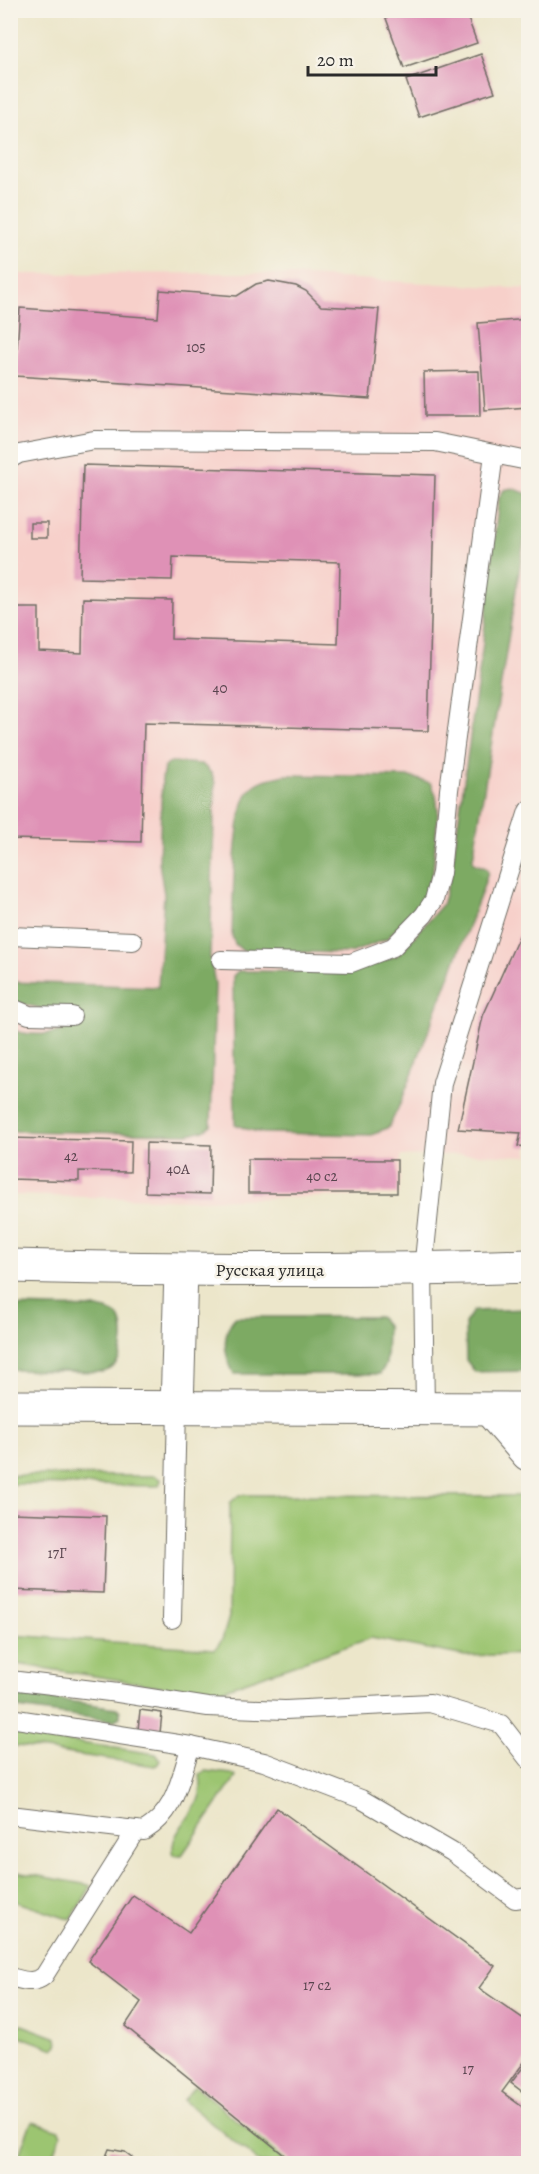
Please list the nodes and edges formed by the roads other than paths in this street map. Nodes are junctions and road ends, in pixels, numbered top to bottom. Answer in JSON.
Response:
{"nodes":[{"id":1,"x":494,"y":454,"type":"junction"},
{"id":2,"x":10,"y":459,"type":"edge"},
{"id":3,"x":528,"y":461,"type":"edge"},
{"id":4,"x":528,"y":811,"type":"edge"},
{"id":5,"x":10,"y":936,"type":"edge"},
{"id":6,"x":133,"y":941,"type":"dead end"},
{"id":7,"x":221,"y":960,"type":"dead end"},
{"id":8,"x":10,"y":1008,"type":"edge"},
{"id":9,"x":72,"y":1016,"type":"dead end"},
{"id":10,"x":10,"y":1266,"type":"edge"},
{"id":11,"x":528,"y":1266,"type":"edge"},
{"id":12,"x":181,"y":1270,"type":"junction"},
{"id":13,"x":423,"y":1270,"type":"junction"},
{"id":14,"x":10,"y":1407,"type":"edge"},
{"id":15,"x":177,"y":1408,"type":"junction"},
{"id":16,"x":425,"y":1409,"type":"junction"},
{"id":17,"x":528,"y":1409,"type":"edge"},
{"id":18,"x":490,"y":1410,"type":"junction"},
{"id":19,"x":528,"y":1454,"type":"edge"},
{"id":20,"x":172,"y":1619,"type":"dead end"},
{"id":21,"x":10,"y":1680,"type":"edge"},
{"id":22,"x":10,"y":1718,"type":"edge"},
{"id":23,"x":191,"y":1746,"type":"junction"},
{"id":24,"x":528,"y":1759,"type":"edge"},
{"id":25,"x":10,"y":1815,"type":"edge"},
{"id":26,"x":136,"y":1830,"type":"junction"},
{"id":27,"x":528,"y":1898,"type":"edge"},
{"id":28,"x":10,"y":1977,"type":"edge"}],
"edges":[{"from":1,"to":2,"type":"lane"},
{"from":1,"to":3,"type":"lane"},
{"from":1,"to":7,"type":"lane"},
{"from":4,"to":13,"type":"lane"},
{"from":5,"to":6,"type":"lane"},
{"from":8,"to":9,"type":"lane"},
{"from":10,"to":12,"type":"main road","name":"Русская улица"},
{"from":11,"to":13,"type":"main road","name":"Русская улица"},
{"from":12,"to":13,"type":"main road","name":"Русская улица"},
{"from":12,"to":15,"type":"main road"},
{"from":13,"to":16,"type":"lane"},
{"from":14,"to":15,"type":"main road"},
{"from":15,"to":16,"type":"main road"},
{"from":15,"to":20,"type":"lane"},
{"from":16,"to":18,"type":"main road"},
{"from":17,"to":18,"type":"main road"},
{"from":18,"to":19,"type":"main road"},
{"from":21,"to":24,"type":"lane"},
{"from":22,"to":23,"type":"lane"},
{"from":23,"to":26,"type":"lane"},
{"from":23,"to":27,"type":"lane"},
{"from":25,"to":26,"type":"lane"},
{"from":26,"to":28,"type":"lane"}]}
